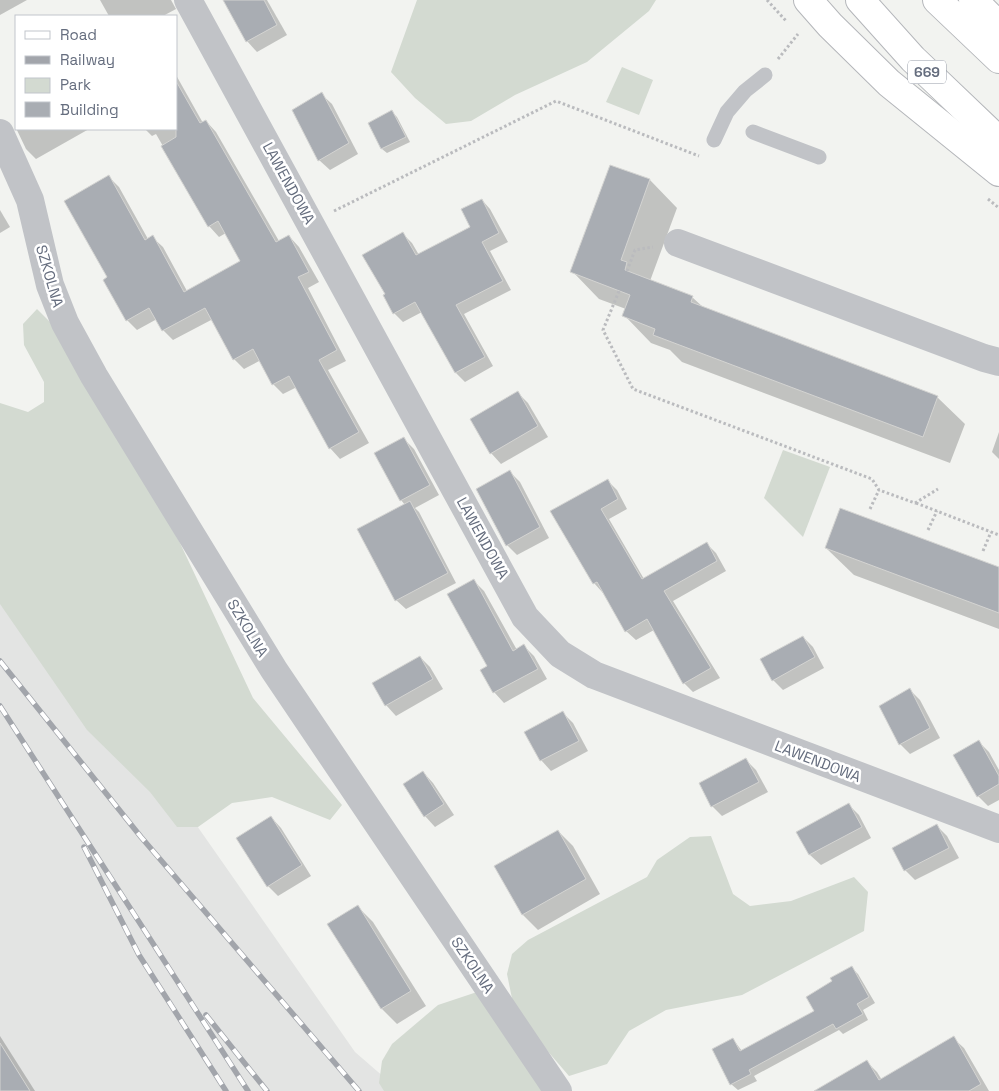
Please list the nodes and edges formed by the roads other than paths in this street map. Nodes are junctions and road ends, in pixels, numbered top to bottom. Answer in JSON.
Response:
{"nodes":[{"id":1,"x":188,"y":0,"type":"edge"},
{"id":2,"x":808,"y":0,"type":"edge"},
{"id":3,"x":860,"y":0,"type":"edge"},
{"id":4,"x":937,"y":0,"type":"edge"},
{"id":5,"x":973,"y":0,"type":"edge"},
{"id":6,"x":999,"y":26,"type":"edge"},
{"id":7,"x":999,"y":59,"type":"edge"},
{"id":8,"x":765,"y":75,"type":"road end"},
{"id":9,"x":753,"y":132,"type":"dead end"},
{"id":10,"x":0,"y":133,"type":"edge"},
{"id":11,"x":714,"y":140,"type":"dead end"},
{"id":12,"x":999,"y":141,"type":"edge"},
{"id":13,"x":819,"y":157,"type":"dead end"},
{"id":14,"x":999,"y":172,"type":"edge"},
{"id":15,"x":678,"y":243,"type":"road end"},
{"id":16,"x":999,"y":362,"type":"edge"},
{"id":17,"x":999,"y":829,"type":"edge"},
{"id":18,"x":558,"y":1091,"type":"edge"}],
"edges":[{"from":1,"to":17,"type":"street","name":"LAWENDOWA"},
{"from":2,"to":14,"type":"main road"},
{"from":3,"to":12,"type":"main road","number":"669"},
{"from":4,"to":7,"type":"main road"},
{"from":5,"to":6,"type":"main road"},
{"from":8,"to":11,"type":"lane"},
{"from":9,"to":13,"type":"lane"},
{"from":10,"to":18,"type":"street","name":"SZKOLNA"},
{"from":15,"to":16,"type":"street"}]}
